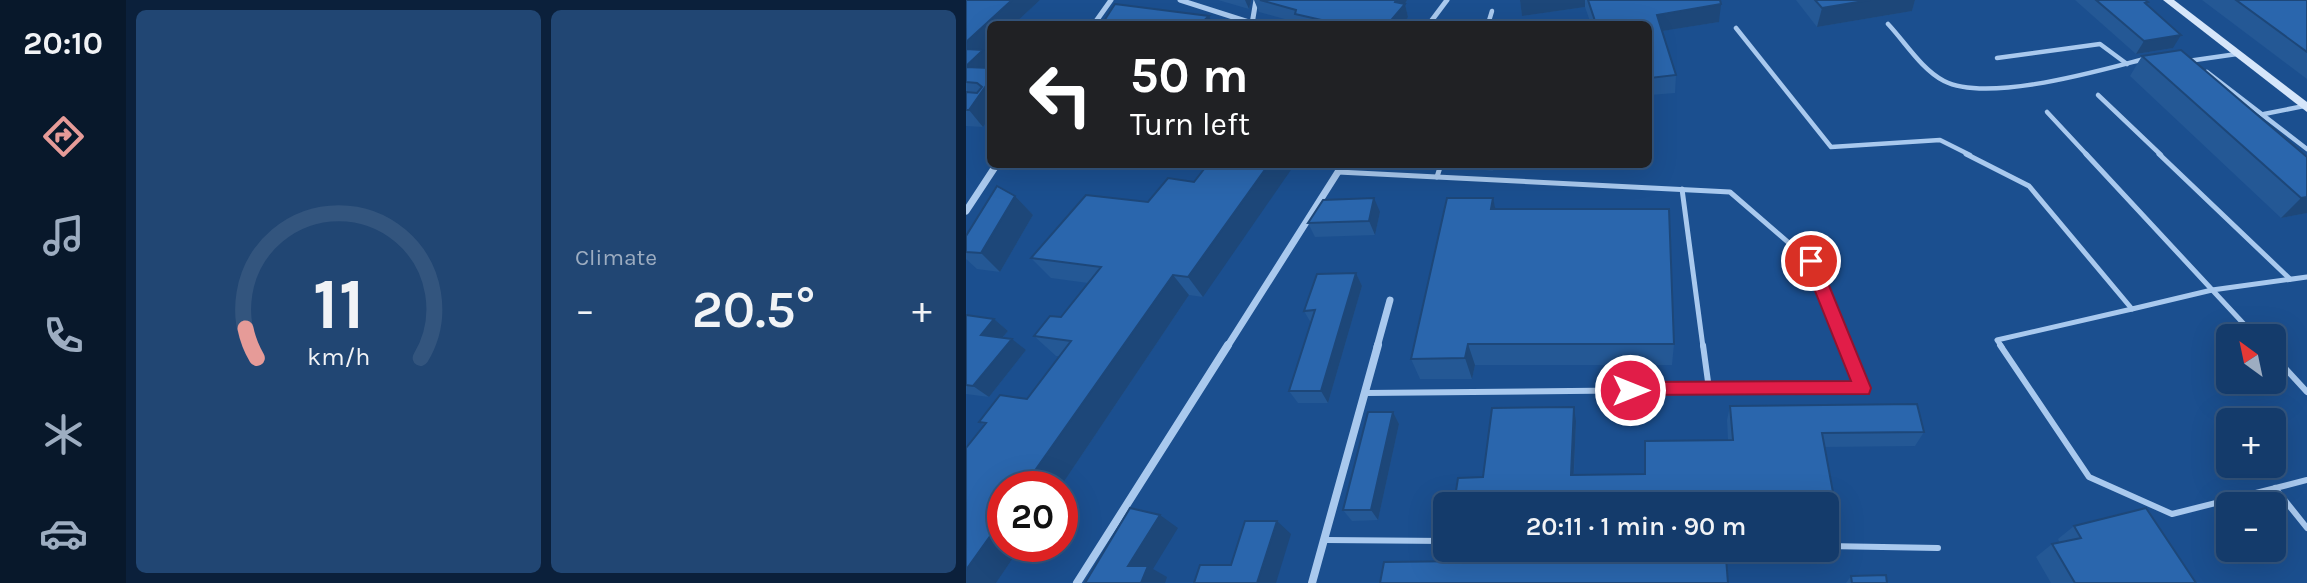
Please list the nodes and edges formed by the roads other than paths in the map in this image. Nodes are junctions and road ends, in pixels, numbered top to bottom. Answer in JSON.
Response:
{"nodes":[{"id":1,"x":1111,"y":0,"type":"edge"},
{"id":2,"x":1180,"y":0,"type":"edge"},
{"id":3,"x":1256,"y":0,"type":"edge"},
{"id":4,"x":1447,"y":0,"type":"edge"},
{"id":5,"x":2168,"y":0,"type":"edge"},
{"id":6,"x":1492,"y":11,"type":"dead end"},
{"id":7,"x":1096,"y":21,"type":"edge"},
{"id":8,"x":1245,"y":21,"type":"edge"},
{"id":9,"x":1254,"y":21,"type":"edge"},
{"id":10,"x":1431,"y":21,"type":"edge"},
{"id":11,"x":1490,"y":21,"type":"edge"},
{"id":12,"x":1888,"y":24,"type":"dead end"},
{"id":13,"x":1736,"y":28,"type":"dead end"},
{"id":14,"x":2237,"y":54,"type":"junction"},
{"id":15,"x":1997,"y":58,"type":"dead end"},
{"id":16,"x":2156,"y":60,"type":"edge"},
{"id":17,"x":2174,"y":63,"type":"edge"},
{"id":18,"x":2127,"y":64,"type":"junction"},
{"id":19,"x":2207,"y":72,"type":"edge"},
{"id":20,"x":2098,"y":95,"type":"dead end"},
{"id":21,"x":2306,"y":107,"type":"edge"},
{"id":22,"x":2047,"y":112,"type":"dead end"},
{"id":23,"x":2264,"y":114,"type":"junction"},
{"id":24,"x":2307,"y":149,"type":"edge"},
{"id":25,"x":994,"y":168,"type":"edge"},
{"id":26,"x":1340,"y":168,"type":"edge"},
{"id":27,"x":1440,"y":168,"type":"edge"},
{"id":28,"x":1437,"y":177,"type":"junction"},
{"id":29,"x":1682,"y":190,"type":"junction"},
{"id":30,"x":966,"y":211,"type":"edge"},
{"id":31,"x":2307,"y":277,"type":"edge"},
{"id":32,"x":2290,"y":279,"type":"junction"},
{"id":33,"x":2212,"y":290,"type":"junction"},
{"id":34,"x":1390,"y":300,"type":"dead end"},
{"id":35,"x":2132,"y":309,"type":"junction"},
{"id":36,"x":2244,"y":324,"type":"edge"},
{"id":37,"x":2286,"y":369,"type":"edge"},
{"id":38,"x":1709,"y":389,"type":"junction"},
{"id":39,"x":2307,"y":392,"type":"edge"},
{"id":40,"x":1366,"y":393,"type":"junction"},
{"id":41,"x":2307,"y":480,"type":"edge"},
{"id":42,"x":2275,"y":488,"type":"junction"},
{"id":43,"x":2307,"y":528,"type":"edge"},
{"id":44,"x":1326,"y":540,"type":"junction"},
{"id":45,"x":1433,"y":541,"type":"edge"},
{"id":46,"x":1839,"y":546,"type":"edge"},
{"id":47,"x":1938,"y":548,"type":"dead end"},
{"id":48,"x":1077,"y":583,"type":"edge"},
{"id":49,"x":1312,"y":583,"type":"edge"}],
"edges":[{"from":1,"to":7,"type":"street"},
{"from":2,"to":8,"type":"street"},
{"from":3,"to":9,"type":"street"},
{"from":4,"to":10,"type":"street"},
{"from":5,"to":14,"type":"main road"},
{"from":6,"to":11,"type":"lane"},
{"from":12,"to":18,"type":"lane"},
{"from":13,"to":35,"type":"lane"},
{"from":14,"to":17,"type":"lane"},
{"from":14,"to":21,"type":"main road"},
{"from":15,"to":18,"type":"lane"},
{"from":16,"to":18,"type":"lane"},
{"from":19,"to":23,"type":"lane"},
{"from":20,"to":32,"type":"lane"},
{"from":21,"to":23,"type":"lane"},
{"from":22,"to":33,"type":"lane"},
{"from":23,"to":24,"type":"lane"},
{"from":25,"to":30,"type":"street"},
{"from":26,"to":28,"type":"lane"},
{"from":26,"to":48,"type":"street"},
{"from":27,"to":28,"type":"lane"},
{"from":28,"to":29,"type":"lane"},
{"from":29,"to":38,"type":"lane"},
{"from":29,"to":38,"type":"lane"},
{"from":31,"to":32,"type":"lane"},
{"from":32,"to":33,"type":"lane"},
{"from":33,"to":35,"type":"lane"},
{"from":33,"to":36,"type":"lane"},
{"from":34,"to":40,"type":"street"},
{"from":35,"to":42,"type":"lane"},
{"from":37,"to":39,"type":"lane"},
{"from":38,"to":40,"type":"lane"},
{"from":40,"to":44,"type":"street"},
{"from":41,"to":42,"type":"lane"},
{"from":42,"to":43,"type":"lane"},
{"from":44,"to":45,"type":"lane"},
{"from":44,"to":49,"type":"street"},
{"from":46,"to":47,"type":"lane"}]}
